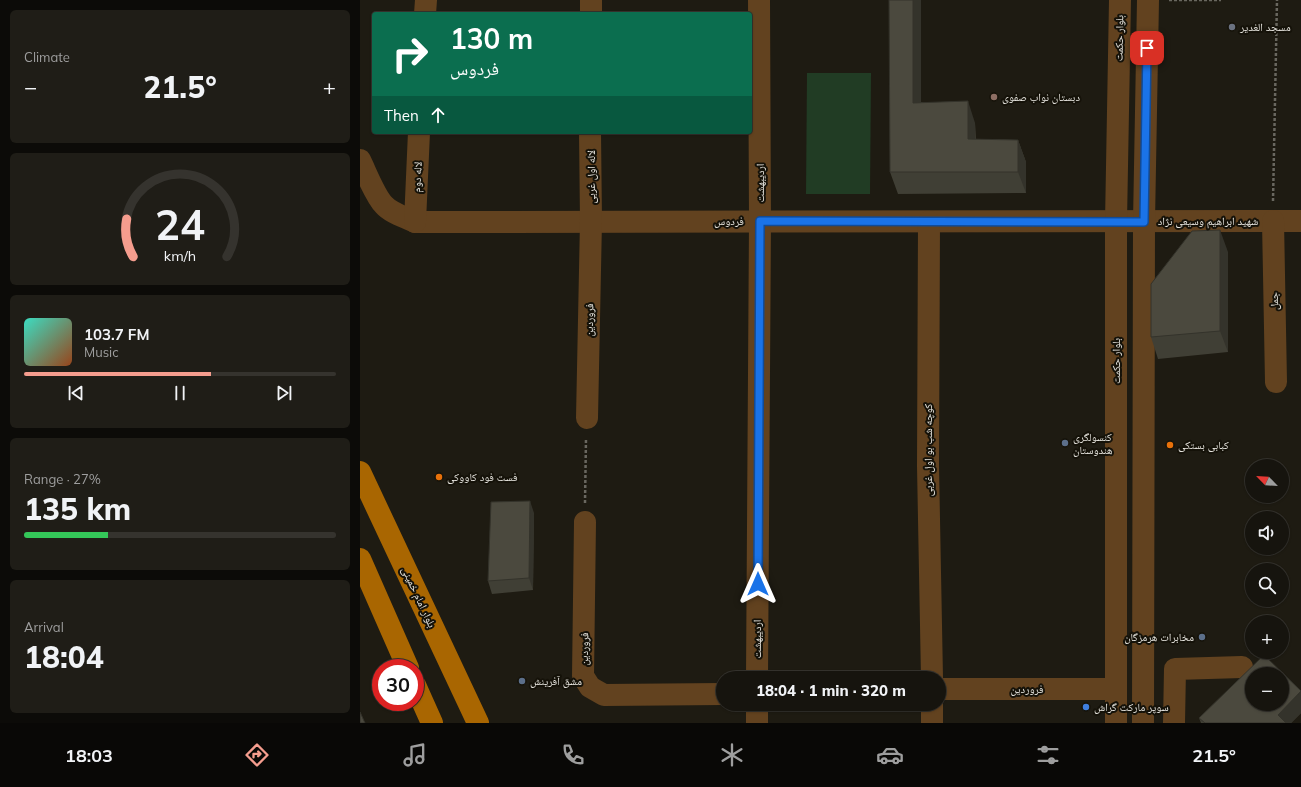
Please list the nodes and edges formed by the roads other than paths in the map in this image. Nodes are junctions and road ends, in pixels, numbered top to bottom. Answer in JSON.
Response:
{"nodes":[{"id":1,"x":426,"y":0,"type":"edge"},
{"id":2,"x":591,"y":0,"type":"edge"},
{"id":3,"x":759,"y":0,"type":"edge"},
{"id":4,"x":1120,"y":0,"type":"edge"},
{"id":5,"x":1148,"y":0,"type":"edge"},
{"id":6,"x":425,"y":12,"type":"edge"},
{"id":7,"x":591,"y":12,"type":"edge"},
{"id":8,"x":419,"y":134,"type":"edge"},
{"id":9,"x":590,"y":134,"type":"edge"},
{"id":10,"x":360,"y":160,"type":"edge"},
{"id":11,"x":591,"y":221,"type":"junction"},
{"id":12,"x":760,"y":221,"type":"junction"},
{"id":13,"x":1273,"y":221,"type":"junction"},
{"id":14,"x":1301,"y":221,"type":"edge"},
{"id":15,"x":415,"y":222,"type":"junction"},
{"id":16,"x":929,"y":222,"type":"junction"},
{"id":17,"x":1116,"y":222,"type":"junction"},
{"id":18,"x":1144,"y":222,"type":"junction"},
{"id":19,"x":1276,"y":382,"type":"dead end"},
{"id":20,"x":587,"y":418,"type":"road end"},
{"id":21,"x":360,"y":472,"type":"edge"},
{"id":22,"x":585,"y":522,"type":"road end"},
{"id":23,"x":360,"y":559,"type":"edge"},
{"id":24,"x":404,"y":659,"type":"edge"},
{"id":25,"x":1242,"y":667,"type":"dead end"},
{"id":26,"x":757,"y":671,"type":"edge"},
{"id":27,"x":932,"y":671,"type":"edge"},
{"id":28,"x":1116,"y":688,"type":"junction"},
{"id":29,"x":946,"y":689,"type":"edge"},
{"id":30,"x":716,"y":694,"type":"edge"},
{"id":31,"x":424,"y":705,"type":"edge"},
{"id":32,"x":757,"y":711,"type":"edge"},
{"id":33,"x":932,"y":711,"type":"edge"},
{"id":34,"x":432,"y":723,"type":"edge"},
{"id":35,"x":478,"y":723,"type":"edge"},
{"id":36,"x":757,"y":723,"type":"edge"},
{"id":37,"x":932,"y":723,"type":"edge"},
{"id":38,"x":1116,"y":723,"type":"edge"},
{"id":39,"x":1143,"y":723,"type":"edge"},
{"id":40,"x":1174,"y":723,"type":"edge"}],
"edges":[{"from":1,"to":6,"type":"street"},
{"from":2,"to":7,"type":"street"},
{"from":3,"to":12,"type":"street","name":"اردیبهشت"},
{"from":4,"to":17,"type":"street","name":"بلوار حکمت"},
{"from":5,"to":18,"type":"street"},
{"from":8,"to":15,"type":"street","name":"لاله دوم"},
{"from":9,"to":11,"type":"street","name":"لاله اول غربی"},
{"from":10,"to":15,"type":"street"},
{"from":11,"to":12,"type":"street","name":"فردوس"},
{"from":11,"to":15,"type":"street","name":"فردوس"},
{"from":11,"to":20,"type":"street","name":"فروردین"},
{"from":12,"to":16,"type":"street","name":"فردوس"},
{"from":12,"to":26,"type":"street","name":"اردیبهشت"},
{"from":13,"to":14,"type":"street","name":"شهید ابراهیم وسیعی نژاد"},
{"from":13,"to":18,"type":"street","name":"شهید ابراهیم وسیعی نژاد"},
{"from":13,"to":19,"type":"street","name":"جمل"},
{"from":16,"to":17,"type":"street","name":"فردوس"},
{"from":16,"to":27,"type":"street","name":"کوچه شب بو اول غربی"},
{"from":17,"to":18,"type":"street","name":"شهید ابراهیم وسیعی نژاد"},
{"from":17,"to":28,"type":"street","name":"بلوار حکمت"},
{"from":18,"to":39,"type":"street"},
{"from":21,"to":35,"type":"main road","name":"بلوار امام خمینی"},
{"from":22,"to":30,"type":"street","name":"فروردین"},
{"from":23,"to":24,"type":"main road"},
{"from":25,"to":40,"type":"street"},
{"from":28,"to":29,"type":"street","name":"فروردین"},
{"from":28,"to":38,"type":"street","name":"بلوار حکمت"},
{"from":31,"to":34,"type":"main road"},
{"from":32,"to":36,"type":"street"},
{"from":33,"to":37,"type":"street"}]}
